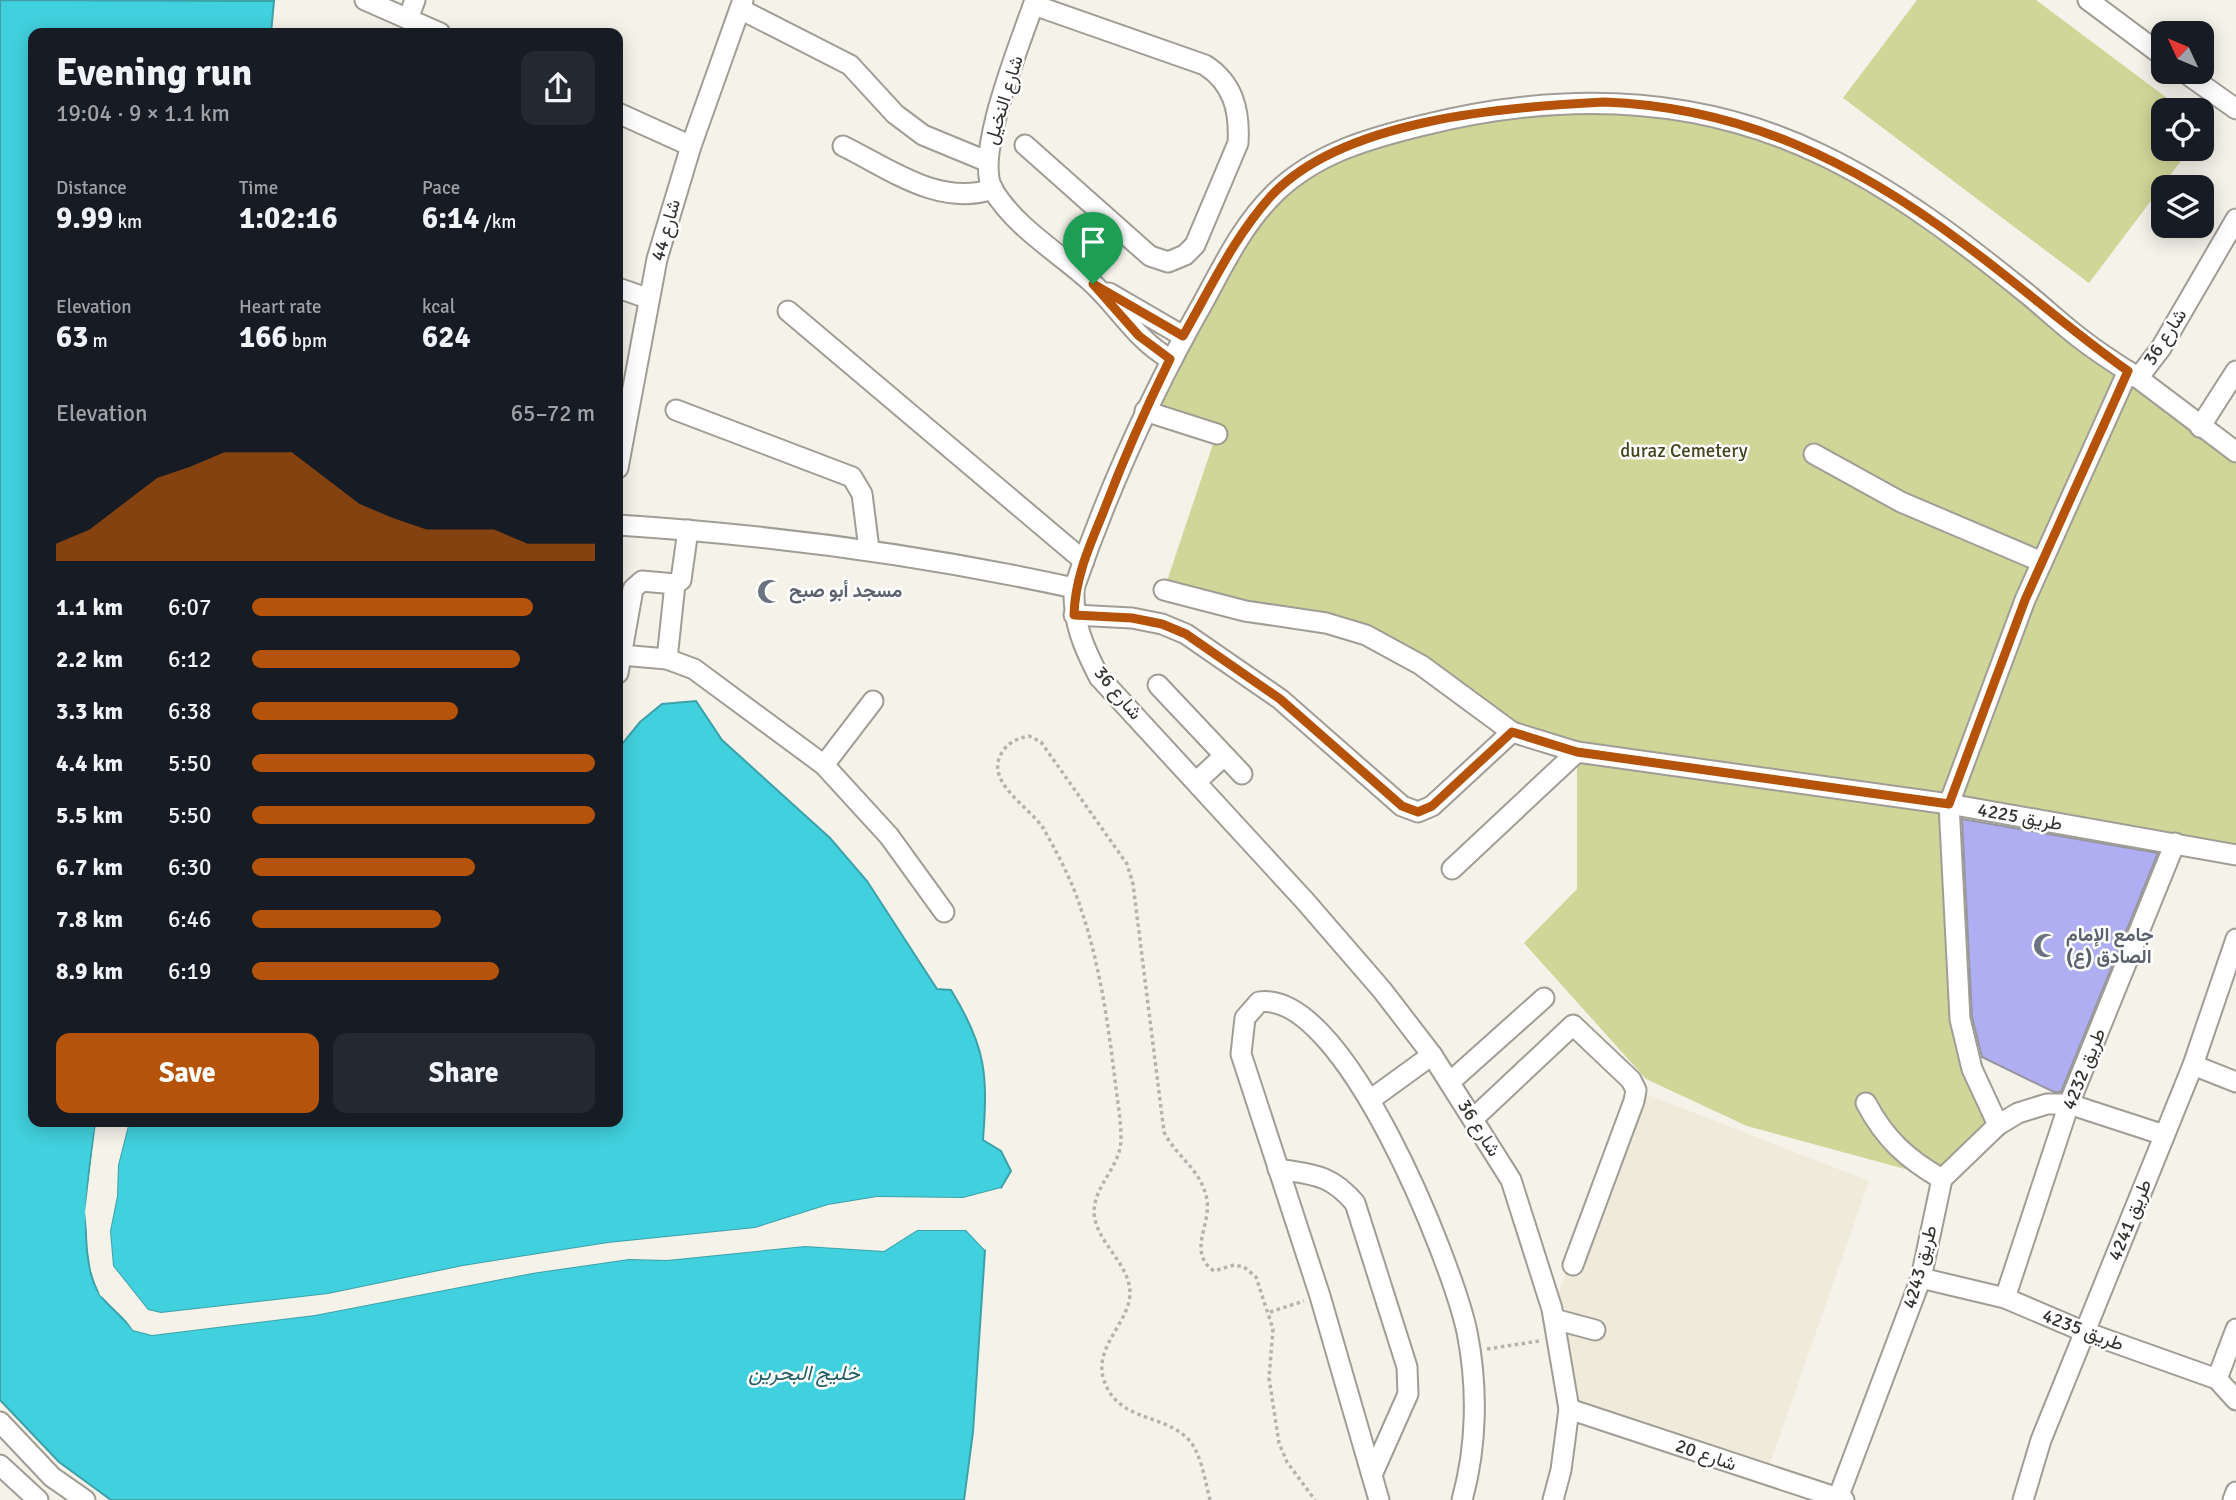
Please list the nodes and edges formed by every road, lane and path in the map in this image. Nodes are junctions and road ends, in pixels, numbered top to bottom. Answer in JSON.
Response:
{"nodes":[{"id":1,"x":365,"y":0,"type":"edge"},
{"id":2,"x":415,"y":0,"type":"edge"},
{"id":3,"x":2088,"y":0,"type":"edge"},
{"id":4,"x":1035,"y":2,"type":"edge"},
{"id":5,"x":742,"y":5,"type":"edge"},
{"id":6,"x":408,"y":19,"type":"junction"},
{"id":7,"x":429,"y":28,"type":"edge"},
{"id":8,"x":2151,"y":47,"type":"edge"},
{"id":9,"x":2201,"y":84,"type":"edge"},
{"id":10,"x":2236,"y":109,"type":"edge"},
{"id":11,"x":623,"y":115,"type":"edge"},
{"id":12,"x":1025,"y":145,"type":"dead end"},
{"id":13,"x":691,"y":146,"type":"junction"},
{"id":14,"x":843,"y":146,"type":"dead end"},
{"id":15,"x":986,"y":161,"type":"junction"},
{"id":16,"x":993,"y":189,"type":"junction"},
{"id":17,"x":2236,"y":219,"type":"edge"},
{"id":18,"x":1093,"y":284,"type":"junction"},
{"id":19,"x":623,"y":290,"type":"edge"},
{"id":20,"x":647,"y":298,"type":"junction"},
{"id":21,"x":788,"y":311,"type":"dead end"},
{"id":22,"x":1183,"y":336,"type":"junction"},
{"id":23,"x":1170,"y":359,"type":"junction"},
{"id":24,"x":2236,"y":371,"type":"edge"},
{"id":25,"x":2133,"y":374,"type":"junction"},
{"id":26,"x":676,"y":410,"type":"dead end"},
{"id":27,"x":1145,"y":411,"type":"junction"},
{"id":28,"x":2200,"y":427,"type":"junction"},
{"id":29,"x":1217,"y":434,"type":"dead end"},
{"id":30,"x":623,"y":439,"type":"edge"},
{"id":31,"x":2236,"y":452,"type":"edge"},
{"id":32,"x":1814,"y":454,"type":"dead end"},
{"id":33,"x":623,"y":526,"type":"edge"},
{"id":34,"x":688,"y":530,"type":"junction"},
{"id":35,"x":869,"y":550,"type":"junction"},
{"id":36,"x":1084,"y":561,"type":"junction"},
{"id":37,"x":2042,"y":562,"type":"junction"},
{"id":38,"x":675,"y":584,"type":"junction"},
{"id":39,"x":1074,"y":588,"type":"junction"},
{"id":40,"x":1164,"y":590,"type":"dead end"},
{"id":41,"x":1074,"y":615,"type":"junction"},
{"id":42,"x":623,"y":644,"type":"edge"},
{"id":43,"x":667,"y":659,"type":"junction"},
{"id":44,"x":623,"y":664,"type":"edge"},
{"id":45,"x":1158,"y":685,"type":"dead end"},
{"id":46,"x":873,"y":701,"type":"dead end"},
{"id":47,"x":1512,"y":732,"type":"junction"},
{"id":48,"x":1577,"y":752,"type":"junction"},
{"id":49,"x":1224,"y":756,"type":"junction"},
{"id":50,"x":824,"y":765,"type":"junction"},
{"id":51,"x":1242,"y":774,"type":"dead end"},
{"id":52,"x":1196,"y":782,"type":"junction"},
{"id":53,"x":1949,"y":804,"type":"junction"},
{"id":54,"x":2175,"y":844,"type":"junction"},
{"id":55,"x":2236,"y":855,"type":"edge"},
{"id":56,"x":1451,"y":869,"type":"dead end"},
{"id":57,"x":944,"y":912,"type":"dead end"},
{"id":58,"x":2236,"y":939,"type":"edge"},
{"id":59,"x":1544,"y":998,"type":"dead end"},
{"id":60,"x":1432,"y":1055,"type":"junction"},
{"id":61,"x":2193,"y":1065,"type":"junction"},
{"id":62,"x":1450,"y":1082,"type":"junction"},
{"id":63,"x":2236,"y":1082,"type":"edge"},
{"id":64,"x":1370,"y":1100,"type":"junction"},
{"id":65,"x":1866,"y":1103,"type":"dead end"},
{"id":66,"x":2069,"y":1104,"type":"junction"},
{"id":67,"x":1474,"y":1118,"type":"junction"},
{"id":68,"x":1998,"y":1125,"type":"junction"},
{"id":69,"x":2164,"y":1135,"type":"junction"},
{"id":70,"x":1278,"y":1170,"type":"junction"},
{"id":71,"x":1942,"y":1179,"type":"junction"},
{"id":72,"x":1573,"y":1265,"type":"dead end"},
{"id":73,"x":1921,"y":1278,"type":"junction"},
{"id":74,"x":1320,"y":1296,"type":"junction"},
{"id":75,"x":2005,"y":1298,"type":"junction"},
{"id":76,"x":1270,"y":1312,"type":"junction"},
{"id":77,"x":1556,"y":1329,"type":"junction"},
{"id":78,"x":2236,"y":1329,"type":"edge"},
{"id":79,"x":1595,"y":1330,"type":"dead end"},
{"id":80,"x":2085,"y":1332,"type":"junction"},
{"id":81,"x":1470,"y":1351,"type":"junction"},
{"id":82,"x":2217,"y":1379,"type":"junction"},
{"id":83,"x":2236,"y":1401,"type":"edge"},
{"id":84,"x":1569,"y":1409,"type":"junction"},
{"id":85,"x":0,"y":1422,"type":"edge"},
{"id":86,"x":0,"y":1465,"type":"edge"},
{"id":87,"x":1372,"y":1475,"type":"junction"},
{"id":88,"x":1792,"y":1492,"type":"edge"},
{"id":89,"x":2236,"y":1492,"type":"edge"},
{"id":90,"x":1841,"y":1499,"type":"edge"},
{"id":91,"x":38,"y":1500,"type":"edge"},
{"id":92,"x":85,"y":1500,"type":"edge"},
{"id":93,"x":1210,"y":1500,"type":"edge"},
{"id":94,"x":1314,"y":1500,"type":"edge"},
{"id":95,"x":1380,"y":1500,"type":"edge"},
{"id":96,"x":1462,"y":1500,"type":"edge"},
{"id":97,"x":1553,"y":1500,"type":"edge"},
{"id":98,"x":2023,"y":1500,"type":"edge"},
{"id":99,"x":2233,"y":1500,"type":"edge"}],
"edges":[{"from":1,"to":6,"type":"street"},
{"from":2,"to":6,"type":"street"},
{"from":3,"to":8,"type":"street"},
{"from":4,"to":12,"type":"street"},
{"from":4,"to":15,"type":"street","name":"شارع النخيل"},
{"from":5,"to":13,"type":"street","name":"شارع 44"},
{"from":5,"to":15,"type":"street"},
{"from":6,"to":7,"type":"street"},
{"from":9,"to":10,"type":"street"},
{"from":11,"to":13,"type":"street"},
{"from":13,"to":20,"type":"street","name":"شارع 44"},
{"from":14,"to":16,"type":"street"},
{"from":15,"to":16,"type":"street","name":"شارع النخيل"},
{"from":16,"to":18,"type":"street","name":"شارع النخيل"},
{"from":17,"to":25,"type":"street","name":"شارع 36"},
{"from":18,"to":22,"type":"street","name":"شارع النخيل"},
{"from":18,"to":23,"type":"street","name":"شارع النخيل"},
{"from":19,"to":20,"type":"street"},
{"from":20,"to":30,"type":"street","name":"شارع 44"},
{"from":21,"to":36,"type":"street"},
{"from":22,"to":23,"type":"street","name":"شارع 36"},
{"from":22,"to":25,"type":"street","name":"شارع 36"},
{"from":23,"to":27,"type":"street","name":"شارع 36"},
{"from":24,"to":28,"type":"street"},
{"from":25,"to":28,"type":"street"},
{"from":25,"to":37,"type":"street"},
{"from":26,"to":35,"type":"street"},
{"from":27,"to":29,"type":"street"},
{"from":27,"to":36,"type":"street","name":"شارع 36"},
{"from":28,"to":31,"type":"street"},
{"from":32,"to":37,"type":"street"},
{"from":33,"to":34,"type":"street"},
{"from":34,"to":35,"type":"street"},
{"from":34,"to":38,"type":"street"},
{"from":35,"to":39,"type":"street"},
{"from":36,"to":39,"type":"street","name":"شارع 36"},
{"from":37,"to":53,"type":"street"},
{"from":38,"to":42,"type":"street"},
{"from":38,"to":43,"type":"street"},
{"from":39,"to":41,"type":"street","name":"شارع 36"},
{"from":40,"to":47,"type":"street","name":"طريق 4225"},
{"from":41,"to":47,"type":"street"},
{"from":41,"to":52,"type":"street","name":"شارع 36"},
{"from":43,"to":44,"type":"street"},
{"from":43,"to":50,"type":"street"},
{"from":45,"to":49,"type":"street"},
{"from":46,"to":50,"type":"street"},
{"from":47,"to":48,"type":"street","name":"طريق 4225"},
{"from":48,"to":53,"type":"street","name":"طريق 4225"},
{"from":48,"to":56,"type":"street"},
{"from":49,"to":51,"type":"street"},
{"from":49,"to":52,"type":"street"},
{"from":50,"to":57,"type":"street"},
{"from":52,"to":60,"type":"street","name":"شارع 36"},
{"from":53,"to":54,"type":"street","name":"طريق 4225"},
{"from":53,"to":68,"type":"street"},
{"from":54,"to":55,"type":"street","name":"طريق 4225"},
{"from":54,"to":66,"type":"street","name":"طريق 4232"},
{"from":58,"to":61,"type":"street","name":"طريق 4241"},
{"from":59,"to":62,"type":"street"},
{"from":60,"to":62,"type":"street","name":"شارع 36"},
{"from":60,"to":64,"type":"street"},
{"from":61,"to":63,"type":"street"},
{"from":61,"to":69,"type":"street","name":"طريق 4241"},
{"from":62,"to":67,"type":"street","name":"شارع 36"},
{"from":64,"to":70,"type":"street"},
{"from":64,"to":81,"type":"street"},
{"from":65,"to":71,"type":"street"},
{"from":66,"to":68,"type":"street"},
{"from":66,"to":69,"type":"street"},
{"from":66,"to":75,"type":"street","name":"طريق 4232"},
{"from":67,"to":72,"type":"street"},
{"from":67,"to":77,"type":"street","name":"شارع 36"},
{"from":68,"to":71,"type":"street"},
{"from":69,"to":80,"type":"street","name":"طريق 4241"},
{"from":70,"to":74,"type":"street"},
{"from":70,"to":87,"type":"street"},
{"from":71,"to":73,"type":"street","name":"طريق 4243"},
{"from":73,"to":75,"type":"street","name":"طريق 4235"},
{"from":73,"to":90,"type":"street","name":"طريق 4243"},
{"from":74,"to":76,"type":"path"},
{"from":74,"to":87,"type":"street"},
{"from":75,"to":80,"type":"street","name":"طريق 4235"},
{"from":76,"to":93,"type":"path"},
{"from":76,"to":94,"type":"path"},
{"from":77,"to":79,"type":"street"},
{"from":77,"to":81,"type":"path"},
{"from":77,"to":84,"type":"street","name":"شارع 36"},
{"from":78,"to":82,"type":"street"},
{"from":80,"to":82,"type":"street","name":"طريق 4235"},
{"from":80,"to":98,"type":"street","name":"طريق 4241"},
{"from":81,"to":96,"type":"street"},
{"from":82,"to":83,"type":"street","name":"طريق 4235"},
{"from":84,"to":88,"type":"street","name":"شارع 20"},
{"from":84,"to":97,"type":"street","name":"شارع 36"},
{"from":85,"to":92,"type":"street"},
{"from":86,"to":91,"type":"street"},
{"from":87,"to":95,"type":"street"},
{"from":88,"to":90,"type":"street","name":"شارع 20"},
{"from":89,"to":99,"type":"street"}]}
